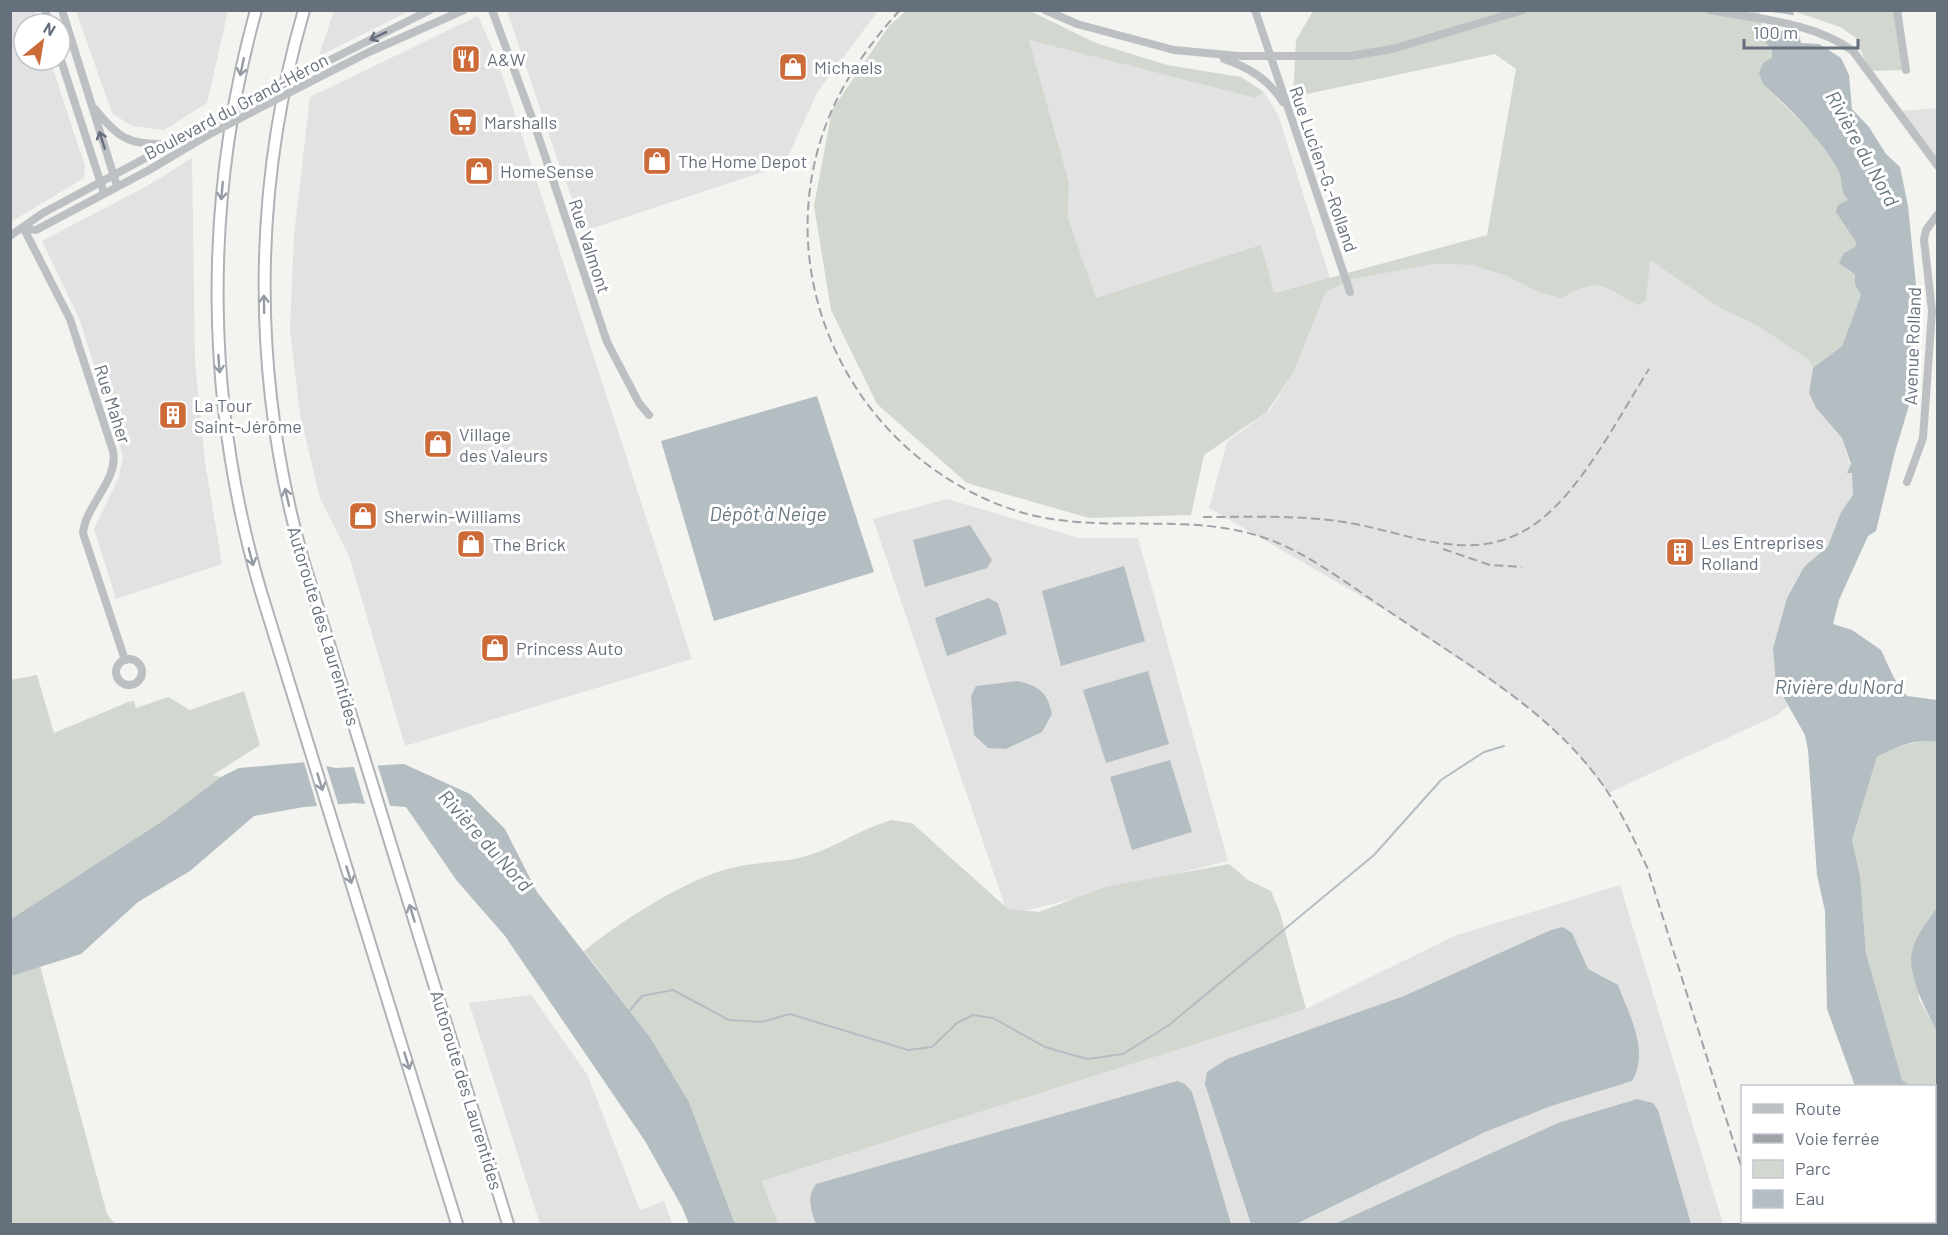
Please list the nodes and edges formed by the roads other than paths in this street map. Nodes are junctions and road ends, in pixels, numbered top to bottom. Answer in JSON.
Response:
{"nodes":[{"id":1,"x":62,"y":10,"type":"edge"},
{"id":2,"x":256,"y":10,"type":"edge"},
{"id":3,"x":304,"y":10,"type":"edge"},
{"id":4,"x":430,"y":10,"type":"edge"},
{"id":5,"x":464,"y":10,"type":"edge"},
{"id":6,"x":492,"y":10,"type":"edge"},
{"id":7,"x":1045,"y":10,"type":"edge"},
{"id":8,"x":1255,"y":10,"type":"edge"},
{"id":9,"x":1523,"y":10,"type":"edge"},
{"id":10,"x":1710,"y":10,"type":"edge"},
{"id":11,"x":1897,"y":10,"type":"edge"},
{"id":12,"x":1214,"y":56,"type":"junction"},
{"id":13,"x":1270,"y":56,"type":"junction"},
{"id":14,"x":1906,"y":70,"type":"dead end"},
{"id":15,"x":65,"y":72,"type":"edge"},
{"id":16,"x":91,"y":105,"type":"junction"},
{"id":17,"x":1290,"y":114,"type":"junction"},
{"id":18,"x":170,"y":144,"type":"junction"},
{"id":19,"x":1938,"y":166,"type":"edge"},
{"id":20,"x":114,"y":175,"type":"junction"},
{"id":21,"x":100,"y":182,"type":"junction"},
{"id":22,"x":117,"y":186,"type":"junction"},
{"id":23,"x":104,"y":193,"type":"junction"},
{"id":24,"x":1938,"y":214,"type":"edge"},
{"id":25,"x":24,"y":229,"type":"junction"},
{"id":26,"x":10,"y":236,"type":"edge"},
{"id":27,"x":1350,"y":292,"type":"dead end"},
{"id":28,"x":649,"y":415,"type":"dead end"},
{"id":29,"x":1907,"y":482,"type":"dead end"},
{"id":30,"x":125,"y":660,"type":"dead end"},
{"id":31,"x":458,"y":1224,"type":"edge"},
{"id":32,"x":508,"y":1224,"type":"edge"}],
"edges":[{"from":1,"to":16,"type":"street"},
{"from":2,"to":31,"type":"highway","one_way":true},
{"from":32,"to":3,"type":"highway","name":"Autoroute des Laurentides","one_way":true},
{"from":4,"to":18,"type":"street","name":"Boulevard du Grand-Héron","one_way":true,"bridge":true},
{"from":5,"to":22,"type":"street","name":"Boulevard du Grand-Héron","bridge":true},
{"from":6,"to":28,"type":"street","name":"Rue Valmont"},
{"from":7,"to":12,"type":"street"},
{"from":8,"to":13,"type":"street","name":"Rue Lucien-G.-Rolland"},
{"from":9,"to":13,"type":"street"},
{"from":10,"to":19,"type":"street"},
{"from":11,"to":14,"type":"street"},
{"from":12,"to":13,"type":"street"},
{"from":12,"to":17,"type":"street"},
{"from":13,"to":17,"type":"street","name":"Rue Lucien-G.-Rolland"},
{"from":15,"to":21,"type":"street"},
{"from":16,"to":18,"type":"street"},
{"from":20,"to":16,"type":"street","one_way":true},
{"from":17,"to":27,"type":"street","name":"Rue Lucien-G.-Rolland"},
{"from":18,"to":20,"type":"street","name":"Boulevard du Grand-Héron"},
{"from":20,"to":21,"type":"street","name":"Boulevard du Grand-Héron"},
{"from":20,"to":22,"type":"street"},
{"from":21,"to":23,"type":"street"},
{"from":21,"to":25,"type":"street","name":"Boulevard du Grand-Héron"},
{"from":22,"to":23,"type":"street","name":"Boulevard du Grand-Héron"},
{"from":23,"to":25,"type":"street","name":"Boulevard du Grand-Héron"},
{"from":24,"to":29,"type":"street","name":"Avenue Rolland"},
{"from":25,"to":26,"type":"street","name":"Boulevard du Grand-Héron"},
{"from":25,"to":30,"type":"street","name":"Rue Maher"}]}
